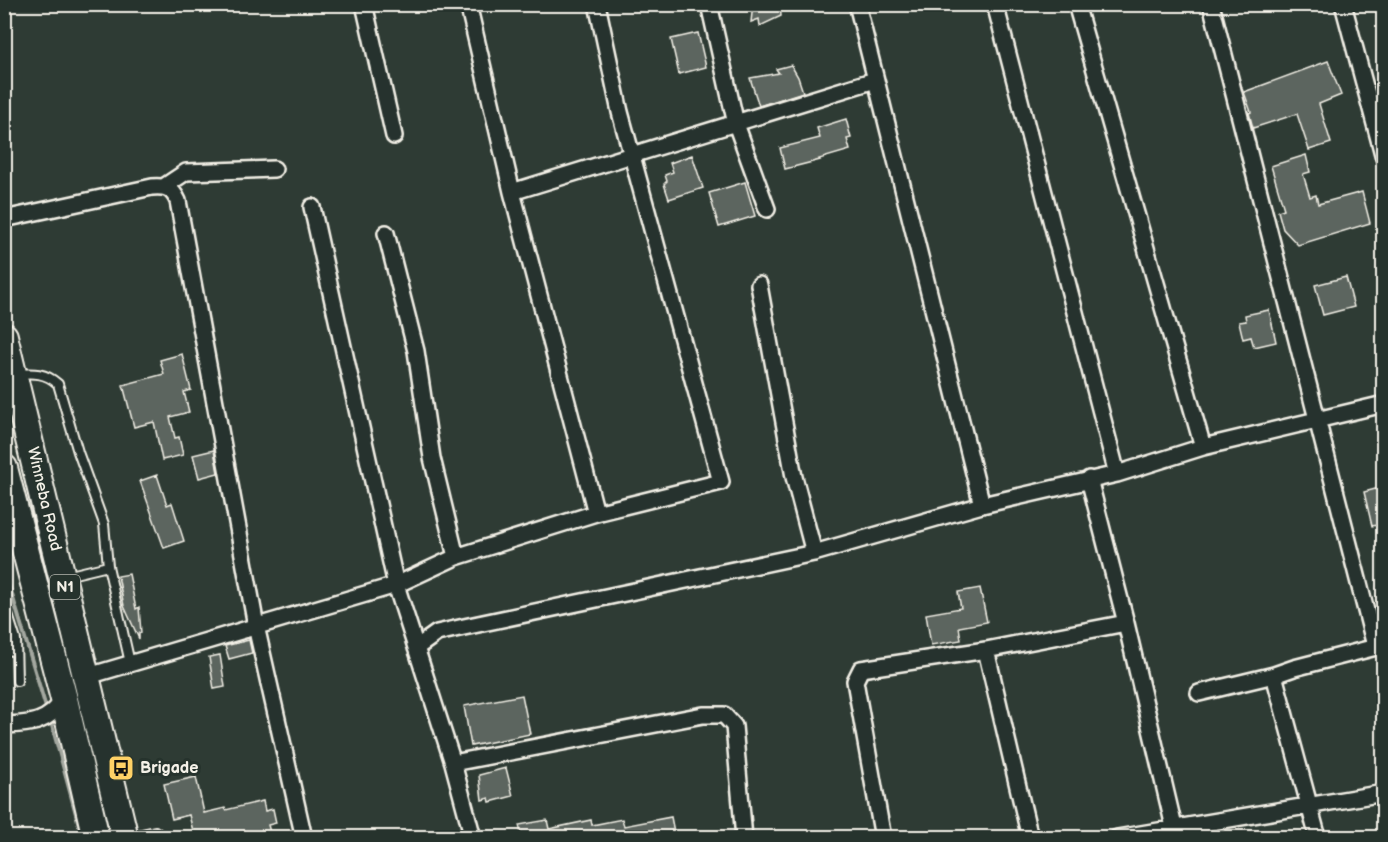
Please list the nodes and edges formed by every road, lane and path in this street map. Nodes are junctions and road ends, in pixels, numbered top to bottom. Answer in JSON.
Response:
{"nodes":[{"id":1,"x":364,"y":4,"type":"edge"},
{"id":2,"x":468,"y":4,"type":"edge"},
{"id":3,"x":597,"y":4,"type":"edge"},
{"id":4,"x":709,"y":4,"type":"edge"},
{"id":5,"x":857,"y":4,"type":"edge"},
{"id":6,"x":995,"y":4,"type":"edge"},
{"id":7,"x":1076,"y":4,"type":"edge"},
{"id":8,"x":1211,"y":4,"type":"edge"},
{"id":9,"x":1343,"y":4,"type":"edge"},
{"id":10,"x":875,"y":80,"type":"junction"},
{"id":11,"x":736,"y":124,"type":"junction"},
{"id":12,"x":394,"y":136,"type":"dead end"},
{"id":13,"x":632,"y":155,"type":"junction"},
{"id":14,"x":1383,"y":158,"type":"edge"},
{"id":15,"x":274,"y":169,"type":"dead end"},
{"id":16,"x":165,"y":186,"type":"junction"},
{"id":17,"x":512,"y":192,"type":"junction"},
{"id":18,"x":312,"y":207,"type":"dead end"},
{"id":19,"x":767,"y":209,"type":"dead end"},
{"id":20,"x":4,"y":219,"type":"edge"},
{"id":21,"x":386,"y":233,"type":"dead end"},
{"id":22,"x":759,"y":285,"type":"dead end"},
{"id":23,"x":4,"y":336,"type":"edge"},
{"id":24,"x":14,"y":374,"type":"junction"},
{"id":25,"x":1383,"y":404,"type":"edge"},
{"id":26,"x":1316,"y":420,"type":"junction"},
{"id":27,"x":1203,"y":447,"type":"junction"},
{"id":28,"x":4,"y":468,"type":"edge"},
{"id":29,"x":1117,"y":474,"type":"junction"},
{"id":30,"x":1089,"y":479,"type":"junction"},
{"id":31,"x":982,"y":505,"type":"junction"},
{"id":32,"x":10,"y":512,"type":"edge"},
{"id":33,"x":596,"y":513,"type":"junction"},
{"id":34,"x":814,"y":553,"type":"junction"},
{"id":35,"x":456,"y":557,"type":"junction"},
{"id":36,"x":108,"y":566,"type":"junction"},
{"id":37,"x":62,"y":577,"type":"junction"},
{"id":38,"x":396,"y":585,"type":"junction"},
{"id":39,"x":4,"y":602,"type":"edge"},
{"id":40,"x":1126,"y":623,"type":"junction"},
{"id":41,"x":256,"y":626,"type":"junction"},
{"id":42,"x":1379,"y":646,"type":"edge"},
{"id":43,"x":416,"y":648,"type":"junction"},
{"id":44,"x":16,"y":650,"type":"junction"},
{"id":45,"x":986,"y":650,"type":"junction"},
{"id":46,"x":4,"y":651,"type":"edge"},
{"id":47,"x":130,"y":663,"type":"junction"},
{"id":48,"x":1274,"y":675,"type":"junction"},
{"id":49,"x":85,"y":677,"type":"junction"},
{"id":50,"x":17,"y":681,"type":"dead end"},
{"id":51,"x":1199,"y":693,"type":"dead end"},
{"id":52,"x":64,"y":699,"type":"junction"},
{"id":53,"x":4,"y":725,"type":"edge"},
{"id":54,"x":453,"y":763,"type":"junction"},
{"id":55,"x":1383,"y":793,"type":"edge"},
{"id":56,"x":1310,"y":804,"type":"junction"},
{"id":57,"x":1174,"y":827,"type":"junction"},
{"id":58,"x":88,"y":836,"type":"edge"},
{"id":59,"x":126,"y":837,"type":"edge"},
{"id":60,"x":164,"y":837,"type":"edge"},
{"id":61,"x":304,"y":837,"type":"edge"},
{"id":62,"x":473,"y":837,"type":"edge"},
{"id":63,"x":744,"y":837,"type":"edge"},
{"id":64,"x":883,"y":837,"type":"edge"},
{"id":65,"x":1030,"y":837,"type":"edge"},
{"id":66,"x":1117,"y":837,"type":"edge"},
{"id":67,"x":1318,"y":837,"type":"edge"}],
"edges":[{"from":1,"to":12,"type":"street"},
{"from":2,"to":17,"type":"street"},
{"from":3,"to":13,"type":"street"},
{"from":4,"to":11,"type":"street"},
{"from":5,"to":10,"type":"street"},
{"from":6,"to":29,"type":"street"},
{"from":7,"to":27,"type":"street"},
{"from":8,"to":26,"type":"street"},
{"from":9,"to":14,"type":"street"},
{"from":10,"to":11,"type":"street"},
{"from":10,"to":31,"type":"street"},
{"from":11,"to":13,"type":"street"},
{"from":11,"to":19,"type":"street"},
{"from":13,"to":17,"type":"street"},
{"from":13,"to":33,"type":"street"},
{"from":15,"to":16,"type":"street"},
{"from":16,"to":20,"type":"street"},
{"from":16,"to":41,"type":"street"},
{"from":17,"to":33,"type":"street"},
{"from":18,"to":38,"type":"street"},
{"from":21,"to":35,"type":"street"},
{"from":22,"to":34,"type":"street"},
{"from":23,"to":24,"type":"highway","name":"Winneba Road","number":"N1"},
{"from":24,"to":36,"type":"lane"},
{"from":24,"to":37,"type":"highway","name":"Winneba Road","number":"N1"},
{"from":25,"to":26,"type":"street"},
{"from":26,"to":27,"type":"street"},
{"from":26,"to":42,"type":"street"},
{"from":27,"to":29,"type":"street"},
{"from":28,"to":32,"type":"highway","name":"Winneba Road","number":"N1"},
{"from":29,"to":30,"type":"street"},
{"from":30,"to":31,"type":"street"},
{"from":30,"to":40,"type":"street"},
{"from":31,"to":34,"type":"street"},
{"from":32,"to":52,"type":"highway","name":"Winneba Road","number":"N1"},
{"from":33,"to":35,"type":"street"},
{"from":34,"to":43,"type":"street"},
{"from":35,"to":38,"type":"street"},
{"from":36,"to":37,"type":"lane"},
{"from":36,"to":47,"type":"lane"},
{"from":37,"to":49,"type":"highway","name":"Winneba Road","number":"N1"},
{"from":38,"to":41,"type":"street"},
{"from":38,"to":43,"type":"street"},
{"from":39,"to":44,"type":"lane"},
{"from":40,"to":45,"type":"street"},
{"from":40,"to":57,"type":"street"},
{"from":41,"to":47,"type":"street"},
{"from":41,"to":61,"type":"street"},
{"from":42,"to":48,"type":"street"},
{"from":43,"to":54,"type":"street"},
{"from":44,"to":46,"type":"lane"},
{"from":44,"to":50,"type":"lane"},
{"from":45,"to":64,"type":"street"},
{"from":45,"to":65,"type":"street"},
{"from":47,"to":49,"type":"street"},
{"from":48,"to":51,"type":"street"},
{"from":48,"to":56,"type":"street"},
{"from":49,"to":59,"type":"highway","name":"Winneba Road","number":"N1"},
{"from":52,"to":53,"type":"street"},
{"from":52,"to":58,"type":"highway","name":"Winneba Road","number":"N1"},
{"from":54,"to":62,"type":"street"},
{"from":54,"to":63,"type":"street"},
{"from":55,"to":56,"type":"street"},
{"from":56,"to":57,"type":"street"},
{"from":56,"to":67,"type":"street"},
{"from":57,"to":66,"type":"street"},
{"from":59,"to":60,"type":"lane"}]}
